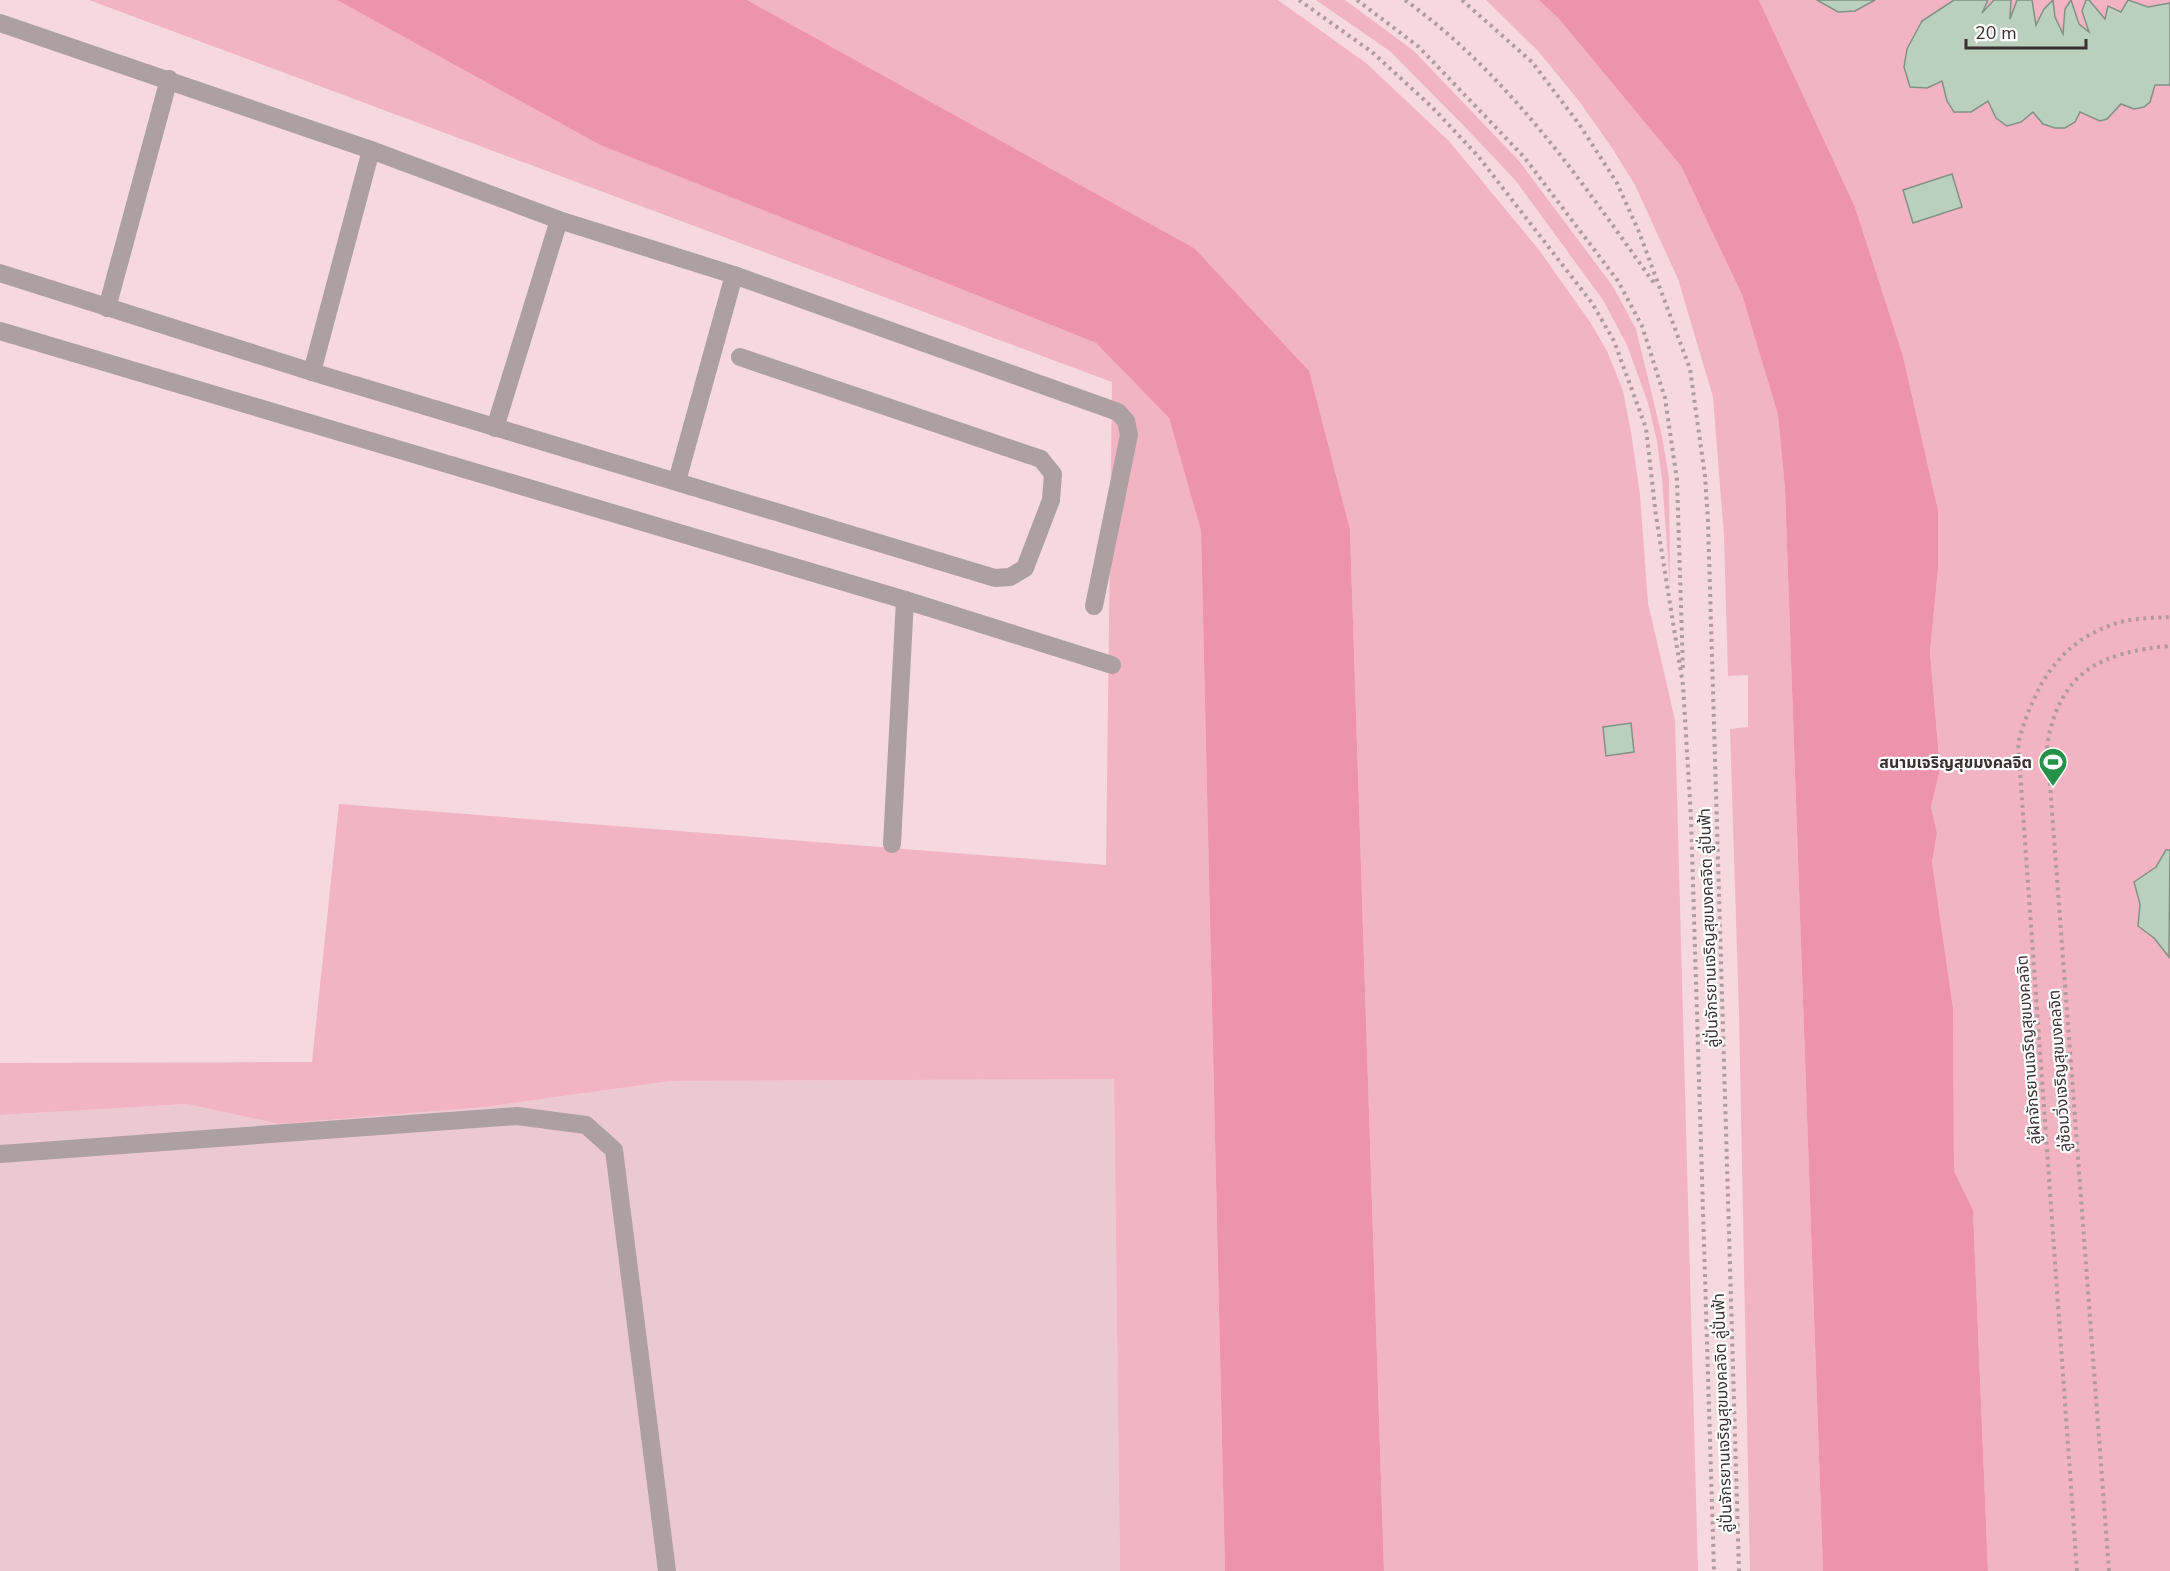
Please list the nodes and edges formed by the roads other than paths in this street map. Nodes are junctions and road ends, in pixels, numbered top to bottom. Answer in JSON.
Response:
{"nodes":[{"id":1,"x":0,"y":22,"type":"edge"},
{"id":2,"x":170,"y":79,"type":"junction"},
{"id":3,"x":371,"y":150,"type":"junction"},
{"id":4,"x":559,"y":220,"type":"junction"},
{"id":5,"x":0,"y":273,"type":"edge"},
{"id":6,"x":734,"y":275,"type":"junction"},
{"id":7,"x":107,"y":308,"type":"junction"},
{"id":8,"x":0,"y":331,"type":"edge"},
{"id":9,"x":740,"y":357,"type":"dead end"},
{"id":10,"x":312,"y":372,"type":"junction"},
{"id":11,"x":495,"y":428,"type":"junction"},
{"id":12,"x":677,"y":481,"type":"junction"},
{"id":13,"x":905,"y":600,"type":"junction"},
{"id":14,"x":1094,"y":606,"type":"dead end"},
{"id":15,"x":1113,"y":665,"type":"dead end"},
{"id":16,"x":892,"y":844,"type":"dead end"},
{"id":17,"x":0,"y":1154,"type":"edge"},
{"id":18,"x":667,"y":1571,"type":"edge"}],
"edges":[{"from":1,"to":2,"type":"lane"},
{"from":2,"to":3,"type":"lane"},
{"from":2,"to":7,"type":"lane"},
{"from":3,"to":4,"type":"lane"},
{"from":3,"to":10,"type":"lane"},
{"from":4,"to":6,"type":"lane"},
{"from":4,"to":11,"type":"lane"},
{"from":5,"to":7,"type":"lane"},
{"from":6,"to":12,"type":"lane"},
{"from":6,"to":14,"type":"lane"},
{"from":7,"to":10,"type":"lane"},
{"from":8,"to":13,"type":"lane"},
{"from":9,"to":12,"type":"lane"},
{"from":10,"to":11,"type":"lane"},
{"from":11,"to":12,"type":"lane"},
{"from":13,"to":15,"type":"lane"},
{"from":13,"to":16,"type":"lane"},
{"from":17,"to":18,"type":"lane"}]}
